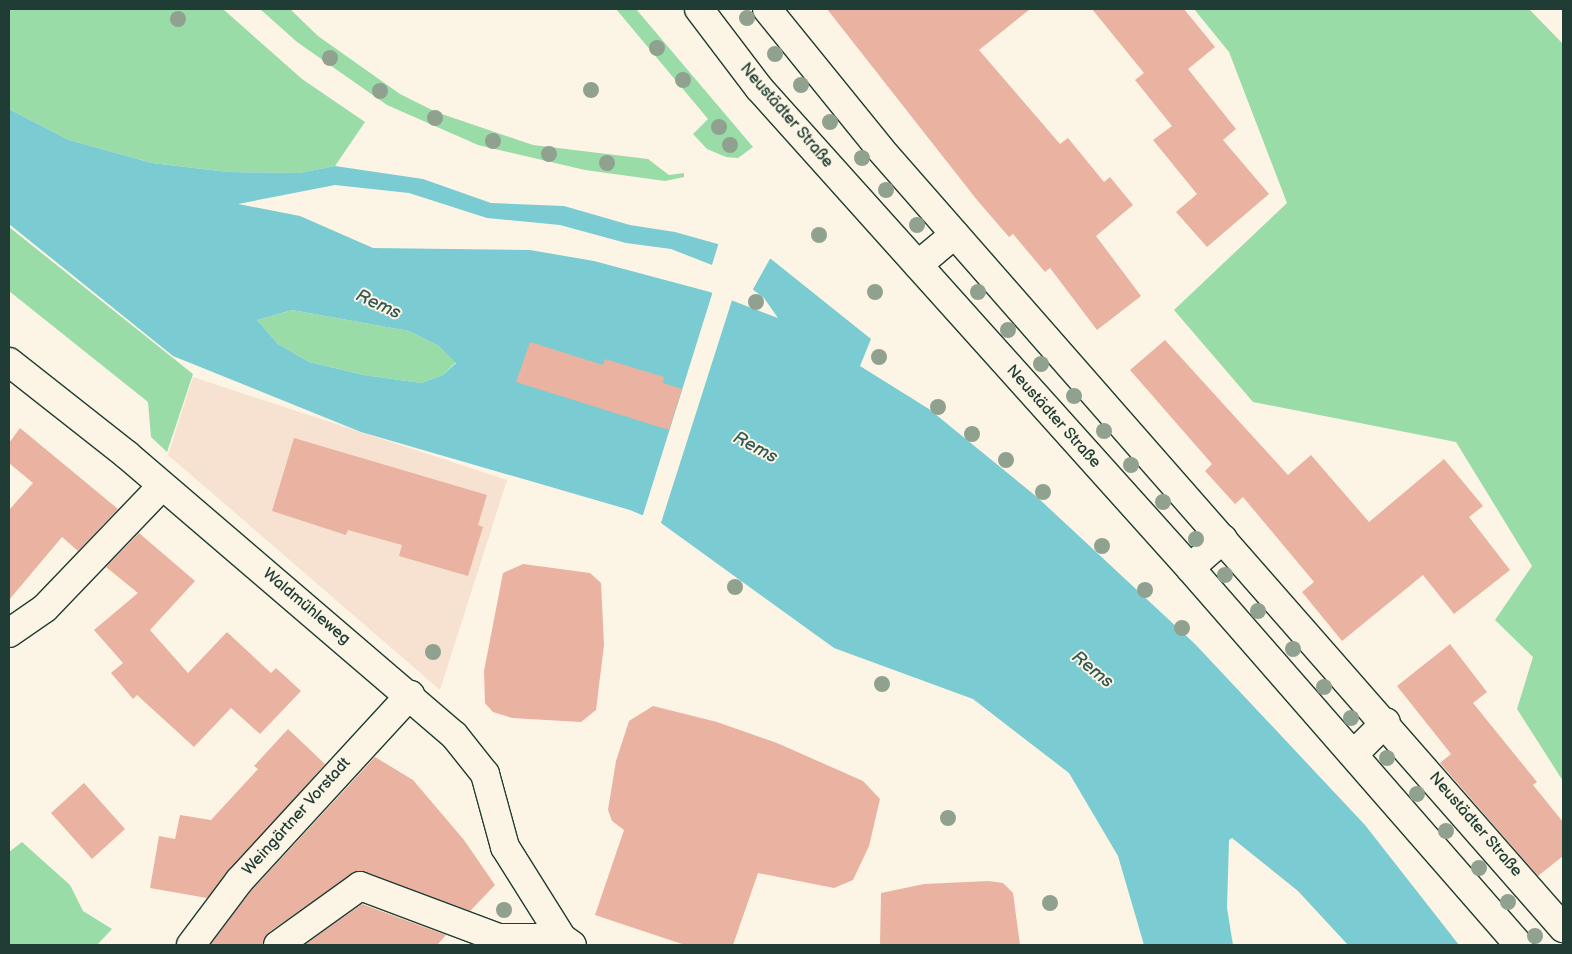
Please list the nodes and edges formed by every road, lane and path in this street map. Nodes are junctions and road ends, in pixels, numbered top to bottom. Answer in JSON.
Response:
{"nodes":[{"id":1,"x":699,"y":9,"type":"edge"},
{"id":2,"x":767,"y":9,"type":"edge"},
{"id":3,"x":955,"y":234,"type":"junction"},
{"id":4,"x":918,"y":265,"type":"junction"},
{"id":5,"x":9,"y":362,"type":"edge"},
{"id":6,"x":162,"y":486,"type":"junction"},
{"id":7,"x":1223,"y":538,"type":"junction"},
{"id":8,"x":1190,"y":568,"type":"junction"},
{"id":9,"x":9,"y":633,"type":"edge"},
{"id":10,"x":410,"y":695,"type":"junction"},
{"id":11,"x":1386,"y":722,"type":"junction"},
{"id":12,"x":1354,"y":754,"type":"junction"},
{"id":13,"x":1563,"y":928,"type":"edge"},
{"id":14,"x":516,"y":941,"type":"edge"},
{"id":15,"x":567,"y":941,"type":"edge"},
{"id":16,"x":191,"y":945,"type":"edge"},
{"id":17,"x":278,"y":945,"type":"edge"},
{"id":18,"x":1519,"y":945,"type":"edge"}],
"edges":[{"from":1,"to":4,"type":"street","name":"Neustädter Straße"},
{"from":2,"to":3,"type":"street","name":"Neustädter Straße"},
{"from":3,"to":4,"type":"street"},
{"from":3,"to":7,"type":"street","name":"Neustädter Straße"},
{"from":4,"to":8,"type":"street","name":"Neustädter Straße"},
{"from":5,"to":6,"type":"street","name":"Waldmühleweg"},
{"from":6,"to":9,"type":"street"},
{"from":6,"to":10,"type":"street","name":"Waldmühleweg"},
{"from":7,"to":8,"type":"street"},
{"from":7,"to":11,"type":"street","name":"Neustädter Straße"},
{"from":8,"to":12,"type":"street","name":"Neustädter Straße"},
{"from":10,"to":15,"type":"street","name":"Waldmühleweg"},
{"from":10,"to":16,"type":"street","name":"Weingärtner Vorstadt"},
{"from":11,"to":12,"type":"street"},
{"from":11,"to":13,"type":"street","name":"Neustädter Straße"},
{"from":12,"to":18,"type":"street","name":"Neustädter Straße"},
{"from":14,"to":15,"type":"street"},
{"from":14,"to":17,"type":"street"}]}
